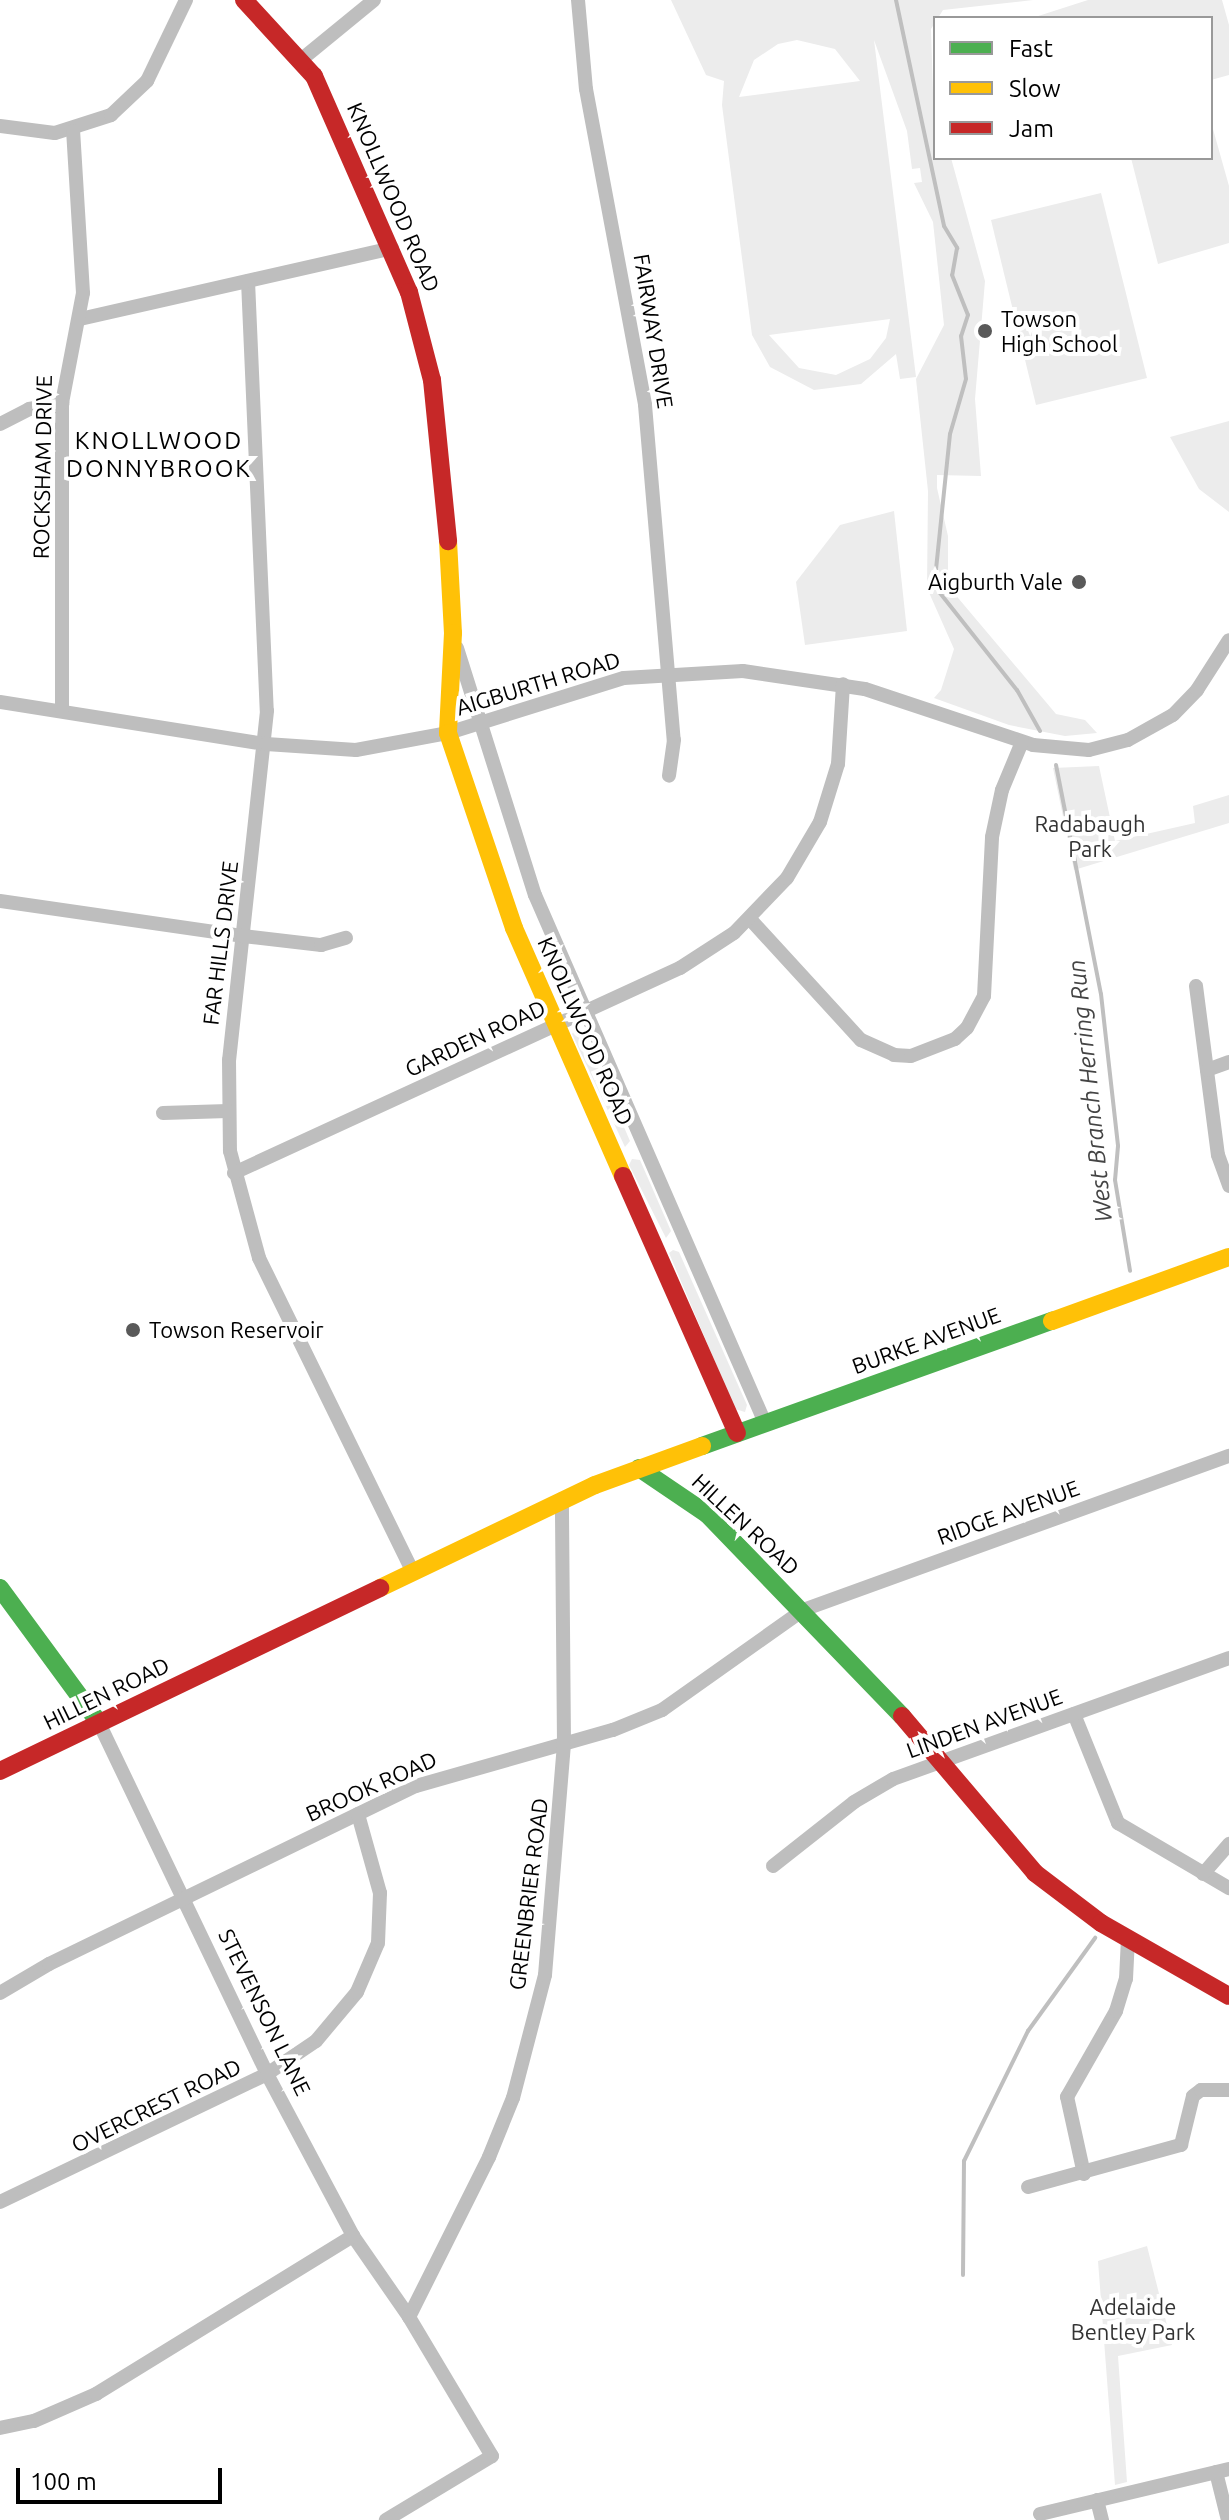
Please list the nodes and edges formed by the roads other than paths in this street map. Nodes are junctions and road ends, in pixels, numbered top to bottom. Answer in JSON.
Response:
{"nodes":[{"id":1,"x":186,"y":0,"type":"edge"},
{"id":2,"x":244,"y":0,"type":"edge"},
{"id":3,"x":374,"y":0,"type":"edge"},
{"id":4,"x":578,"y":0,"type":"edge"},
{"id":5,"x":302,"y":59,"type":"junction"},
{"id":6,"x":0,"y":126,"type":"edge"},
{"id":7,"x":73,"y":131,"type":"junction"},
{"id":8,"x":392,"y":248,"type":"junction"},
{"id":9,"x":248,"y":281,"type":"junction"},
{"id":10,"x":80,"y":319,"type":"junction"},
{"id":11,"x":62,"y":403,"type":"junction"},
{"id":12,"x":0,"y":424,"type":"edge"},
{"id":13,"x":453,"y":633,"type":"junction"},
{"id":14,"x":1229,"y":640,"type":"edge"},
{"id":15,"x":668,"y":672,"type":"junction"},
{"id":16,"x":843,"y":684,"type":"junction"},
{"id":17,"x":0,"y":702,"type":"edge"},
{"id":18,"x":62,"y":711,"type":"junction"},
{"id":19,"x":479,"y":723,"type":"junction"},
{"id":20,"x":448,"y":733,"type":"junction"},
{"id":21,"x":1022,"y":742,"type":"junction"},
{"id":22,"x":266,"y":744,"type":"junction"},
{"id":23,"x":669,"y":776,"type":"dead end"},
{"id":24,"x":0,"y":901,"type":"edge"},
{"id":25,"x":750,"y":919,"type":"junction"},
{"id":26,"x":243,"y":936,"type":"junction"},
{"id":27,"x":346,"y":938,"type":"dead end"},
{"id":28,"x":1196,"y":986,"type":"dead end"},
{"id":29,"x":585,"y":1011,"type":"junction"},
{"id":30,"x":556,"y":1025,"type":"junction"},
{"id":31,"x":1229,"y":1062,"type":"edge"},
{"id":32,"x":1207,"y":1070,"type":"junction"},
{"id":33,"x":228,"y":1111,"type":"junction"},
{"id":34,"x":163,"y":1113,"type":"dead end"},
{"id":35,"x":234,"y":1173,"type":"junction"},
{"id":36,"x":1229,"y":1186,"type":"edge"},
{"id":37,"x":1229,"y":1257,"type":"edge"},
{"id":38,"x":765,"y":1423,"type":"junction"},
{"id":39,"x":737,"y":1433,"type":"junction"},
{"id":40,"x":1229,"y":1456,"type":"edge"},
{"id":41,"x":639,"y":1468,"type":"junction"},
{"id":42,"x":562,"y":1499,"type":"junction"},
{"id":43,"x":412,"y":1570,"type":"junction"},
{"id":44,"x":0,"y":1588,"type":"edge"},
{"id":45,"x":803,"y":1610,"type":"junction"},
{"id":46,"x":1229,"y":1658,"type":"edge"},
{"id":47,"x":1074,"y":1714,"type":"junction"},
{"id":48,"x":99,"y":1723,"type":"junction"},
{"id":49,"x":564,"y":1743,"type":"junction"},
{"id":50,"x":941,"y":1761,"type":"junction"},
{"id":51,"x":0,"y":1771,"type":"edge"},
{"id":52,"x":358,"y":1814,"type":"junction"},
{"id":53,"x":1229,"y":1844,"type":"edge"},
{"id":54,"x":773,"y":1866,"type":"dead end"},
{"id":55,"x":1203,"y":1874,"type":"junction"},
{"id":56,"x":1229,"y":1888,"type":"edge"},
{"id":57,"x":183,"y":1899,"type":"junction"},
{"id":58,"x":1128,"y":1938,"type":"junction"},
{"id":59,"x":0,"y":1993,"type":"edge"},
{"id":60,"x":1229,"y":1996,"type":"edge"},
{"id":61,"x":267,"y":2074,"type":"junction"},
{"id":62,"x":1229,"y":2090,"type":"edge"},
{"id":63,"x":1084,"y":2174,"type":"junction"},
{"id":64,"x":1028,"y":2187,"type":"dead end"},
{"id":65,"x":0,"y":2202,"type":"edge"},
{"id":66,"x":353,"y":2236,"type":"junction"},
{"id":67,"x":409,"y":2317,"type":"junction"},
{"id":68,"x":0,"y":2428,"type":"edge"},
{"id":69,"x":1222,"y":2471,"type":"edge"},
{"id":70,"x":1097,"y":2500,"type":"junction"},
{"id":71,"x":1040,"y":2514,"type":"dead end"},
{"id":72,"x":386,"y":2520,"type":"edge"},
{"id":73,"x":1102,"y":2520,"type":"edge"},
{"id":74,"x":1228,"y":2520,"type":"edge"}],
"edges":[{"from":1,"to":7,"type":"street"},
{"from":2,"to":5,"type":"street","name":"KNOLLWOOD ROAD"},
{"from":3,"to":5,"type":"street"},
{"from":4,"to":15,"type":"street","name":"FAIRWAY DRIVE"},
{"from":5,"to":8,"type":"street","name":"KNOLLWOOD ROAD"},
{"from":6,"to":7,"type":"street"},
{"from":7,"to":10,"type":"street","name":"ROCKSHAM DRIVE"},
{"from":8,"to":9,"type":"street"},
{"from":8,"to":13,"type":"street","name":"KNOLLWOOD ROAD"},
{"from":9,"to":10,"type":"street"},
{"from":9,"to":22,"type":"street","name":"FAR HILLS DRIVE"},
{"from":10,"to":11,"type":"street","name":"ROCKSHAM DRIVE"},
{"from":11,"to":12,"type":"street"},
{"from":11,"to":18,"type":"street","name":"ROCKSHAM DRIVE"},
{"from":13,"to":19,"type":"street","name":"KNOLLWOOD ROAD"},
{"from":13,"to":20,"type":"street","name":"KNOLLWOOD ROAD"},
{"from":14,"to":21,"type":"street","name":"AIGBURTH ROAD"},
{"from":15,"to":16,"type":"street","name":"AIGBURTH ROAD"},
{"from":15,"to":19,"type":"street","name":"AIGBURTH ROAD"},
{"from":15,"to":23,"type":"street","name":"FAIRWAY DRIVE"},
{"from":16,"to":21,"type":"street","name":"AIGBURTH ROAD"},
{"from":16,"to":25,"type":"street","name":"GARDEN ROAD"},
{"from":17,"to":18,"type":"street","name":"AIGBURTH ROAD"},
{"from":18,"to":22,"type":"street","name":"AIGBURTH ROAD"},
{"from":19,"to":20,"type":"street","name":"AIGBURTH ROAD"},
{"from":19,"to":29,"type":"street","name":"KNOLLWOOD ROAD"},
{"from":20,"to":22,"type":"street","name":"AIGBURTH ROAD"},
{"from":20,"to":30,"type":"street","name":"KNOLLWOOD ROAD"},
{"from":21,"to":25,"type":"street"},
{"from":22,"to":26,"type":"street","name":"FAR HILLS DRIVE"},
{"from":24,"to":26,"type":"street"},
{"from":25,"to":29,"type":"street","name":"GARDEN ROAD"},
{"from":26,"to":27,"type":"street"},
{"from":26,"to":33,"type":"street","name":"FAR HILLS DRIVE"},
{"from":28,"to":32,"type":"street"},
{"from":29,"to":30,"type":"street","name":"GARDEN ROAD"},
{"from":29,"to":38,"type":"street","name":"KNOLLWOOD ROAD"},
{"from":30,"to":35,"type":"street","name":"GARDEN ROAD"},
{"from":30,"to":39,"type":"street","name":"KNOLLWOOD ROAD"},
{"from":31,"to":32,"type":"street"},
{"from":32,"to":36,"type":"street"},
{"from":33,"to":34,"type":"street"},
{"from":33,"to":35,"type":"street","name":"FAR HILLS DRIVE"},
{"from":35,"to":43,"type":"street","name":"FAR HILLS DRIVE"},
{"from":37,"to":38,"type":"street","name":"BURKE AVENUE"},
{"from":38,"to":39,"type":"street","name":"BURKE AVENUE"},
{"from":39,"to":41,"type":"street","name":"BURKE AVENUE"},
{"from":40,"to":45,"type":"street","name":"RIDGE AVENUE"},
{"from":41,"to":42,"type":"street","name":"HILLEN ROAD"},
{"from":41,"to":45,"type":"street","name":"HILLEN ROAD"},
{"from":42,"to":43,"type":"street","name":"HILLEN ROAD"},
{"from":42,"to":49,"type":"street","name":"GREENBRIER ROAD"},
{"from":43,"to":48,"type":"street","name":"HILLEN ROAD"},
{"from":44,"to":48,"type":"street","name":"STEVENSON LANE"},
{"from":45,"to":49,"type":"street","name":"BROOK ROAD"},
{"from":45,"to":50,"type":"street","name":"HILLEN ROAD"},
{"from":46,"to":47,"type":"street","name":"LINDEN AVENUE"},
{"from":47,"to":50,"type":"street","name":"LINDEN AVENUE"},
{"from":47,"to":55,"type":"street"},
{"from":48,"to":51,"type":"street","name":"HILLEN ROAD"},
{"from":48,"to":57,"type":"street","name":"STEVENSON LANE"},
{"from":49,"to":52,"type":"street","name":"BROOK ROAD"},
{"from":49,"to":67,"type":"street","name":"GREENBRIER ROAD"},
{"from":50,"to":54,"type":"street","name":"LINDEN AVENUE"},
{"from":50,"to":58,"type":"street","name":"HILLEN ROAD"},
{"from":52,"to":57,"type":"street","name":"BROOK ROAD"},
{"from":52,"to":61,"type":"street","name":"OVERCREST ROAD"},
{"from":53,"to":55,"type":"street"},
{"from":55,"to":56,"type":"street"},
{"from":57,"to":59,"type":"street","name":"BROOK ROAD"},
{"from":57,"to":61,"type":"street","name":"STEVENSON LANE"},
{"from":58,"to":60,"type":"street","name":"HILLEN ROAD"},
{"from":58,"to":63,"type":"street"},
{"from":61,"to":65,"type":"street","name":"OVERCREST ROAD"},
{"from":61,"to":66,"type":"street","name":"STEVENSON LANE"},
{"from":62,"to":63,"type":"street"},
{"from":63,"to":64,"type":"street"},
{"from":66,"to":67,"type":"street","name":"STEVENSON LANE"},
{"from":66,"to":68,"type":"street"},
{"from":67,"to":72,"type":"street","name":"STEVENSON LANE"},
{"from":69,"to":70,"type":"street"},
{"from":69,"to":74,"type":"street"},
{"from":70,"to":71,"type":"street"},
{"from":70,"to":73,"type":"street"}]}
